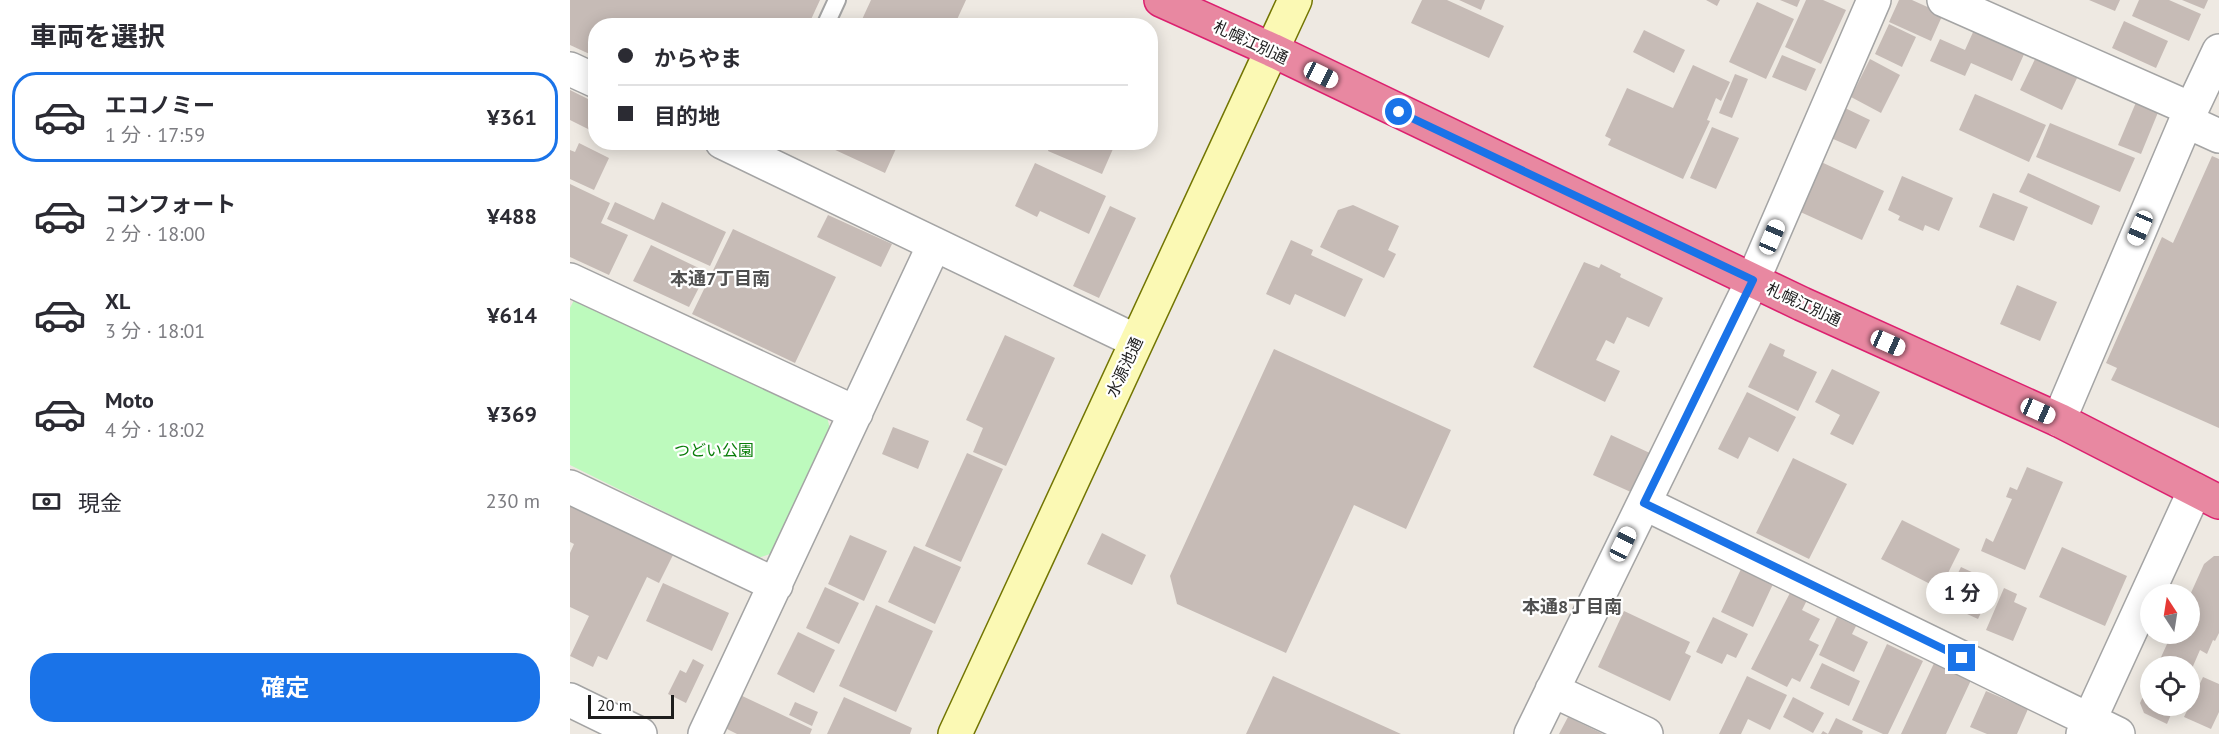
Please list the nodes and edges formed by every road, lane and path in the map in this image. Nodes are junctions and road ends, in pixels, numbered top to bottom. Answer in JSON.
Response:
{"nodes":[{"id":1,"x":837,"y":0,"type":"edge"},
{"id":2,"x":1161,"y":0,"type":"edge"},
{"id":3,"x":1294,"y":0,"type":"edge"},
{"id":4,"x":1874,"y":0,"type":"edge"},
{"id":5,"x":1944,"y":0,"type":"edge"},
{"id":6,"x":829,"y":18,"type":"edge"},
{"id":7,"x":1272,"y":50,"type":"junction"},
{"id":8,"x":2219,"y":51,"type":"edge"},
{"id":9,"x":570,"y":69,"type":"edge"},
{"id":10,"x":588,"y":77,"type":"edge"},
{"id":11,"x":2189,"y":115,"type":"junction"},
{"id":12,"x":2219,"y":136,"type":"edge"},
{"id":13,"x":766,"y":152,"type":"edge"},
{"id":14,"x":934,"y":245,"type":"junction"},
{"id":15,"x":570,"y":280,"type":"edge"},
{"id":16,"x":1753,"y":280,"type":"junction"},
{"id":17,"x":1136,"y":341,"type":"junction"},
{"id":18,"x":856,"y":413,"type":"junction"},
{"id":19,"x":2059,"y":420,"type":"junction"},
{"id":20,"x":570,"y":487,"type":"edge"},
{"id":21,"x":2207,"y":496,"type":"edge"},
{"id":22,"x":1644,"y":503,"type":"junction"},
{"id":23,"x":776,"y":585,"type":"junction"},
{"id":24,"x":1552,"y":690,"type":"junction"},
{"id":25,"x":570,"y":700,"type":"edge"},
{"id":26,"x":2097,"y":730,"type":"edge"},
{"id":27,"x":640,"y":734,"type":"edge"},
{"id":28,"x":705,"y":734,"type":"edge"},
{"id":29,"x":955,"y":734,"type":"edge"},
{"id":30,"x":1531,"y":734,"type":"edge"},
{"id":31,"x":1646,"y":734,"type":"edge"}],
"edges":[{"from":1,"to":6,"type":"lane"},
{"from":2,"to":7,"type":"highway","name":"札幌江別通"},
{"from":3,"to":7,"type":"street","name":"水源池通"},
{"from":4,"to":16,"type":"street"},
{"from":5,"to":11,"type":"street"},
{"from":7,"to":16,"type":"highway","name":"札幌江別通"},
{"from":7,"to":17,"type":"street","name":"水源池通"},
{"from":8,"to":11,"type":"street"},
{"from":9,"to":10,"type":"street"},
{"from":11,"to":12,"type":"street"},
{"from":11,"to":19,"type":"street"},
{"from":13,"to":14,"type":"street"},
{"from":14,"to":17,"type":"street"},
{"from":14,"to":18,"type":"street"},
{"from":15,"to":18,"type":"street"},
{"from":16,"to":19,"type":"highway","name":"札幌江別通"},
{"from":16,"to":22,"type":"street"},
{"from":17,"to":29,"type":"street","name":"水源池通"},
{"from":18,"to":23,"type":"street"},
{"from":19,"to":21,"type":"highway","name":"札幌江別通"},
{"from":20,"to":23,"type":"street"},
{"from":21,"to":26,"type":"street"},
{"from":22,"to":24,"type":"street"},
{"from":22,"to":26,"type":"street"},
{"from":23,"to":28,"type":"street"},
{"from":24,"to":30,"type":"street"},
{"from":24,"to":31,"type":"street"},
{"from":25,"to":27,"type":"street"}]}
